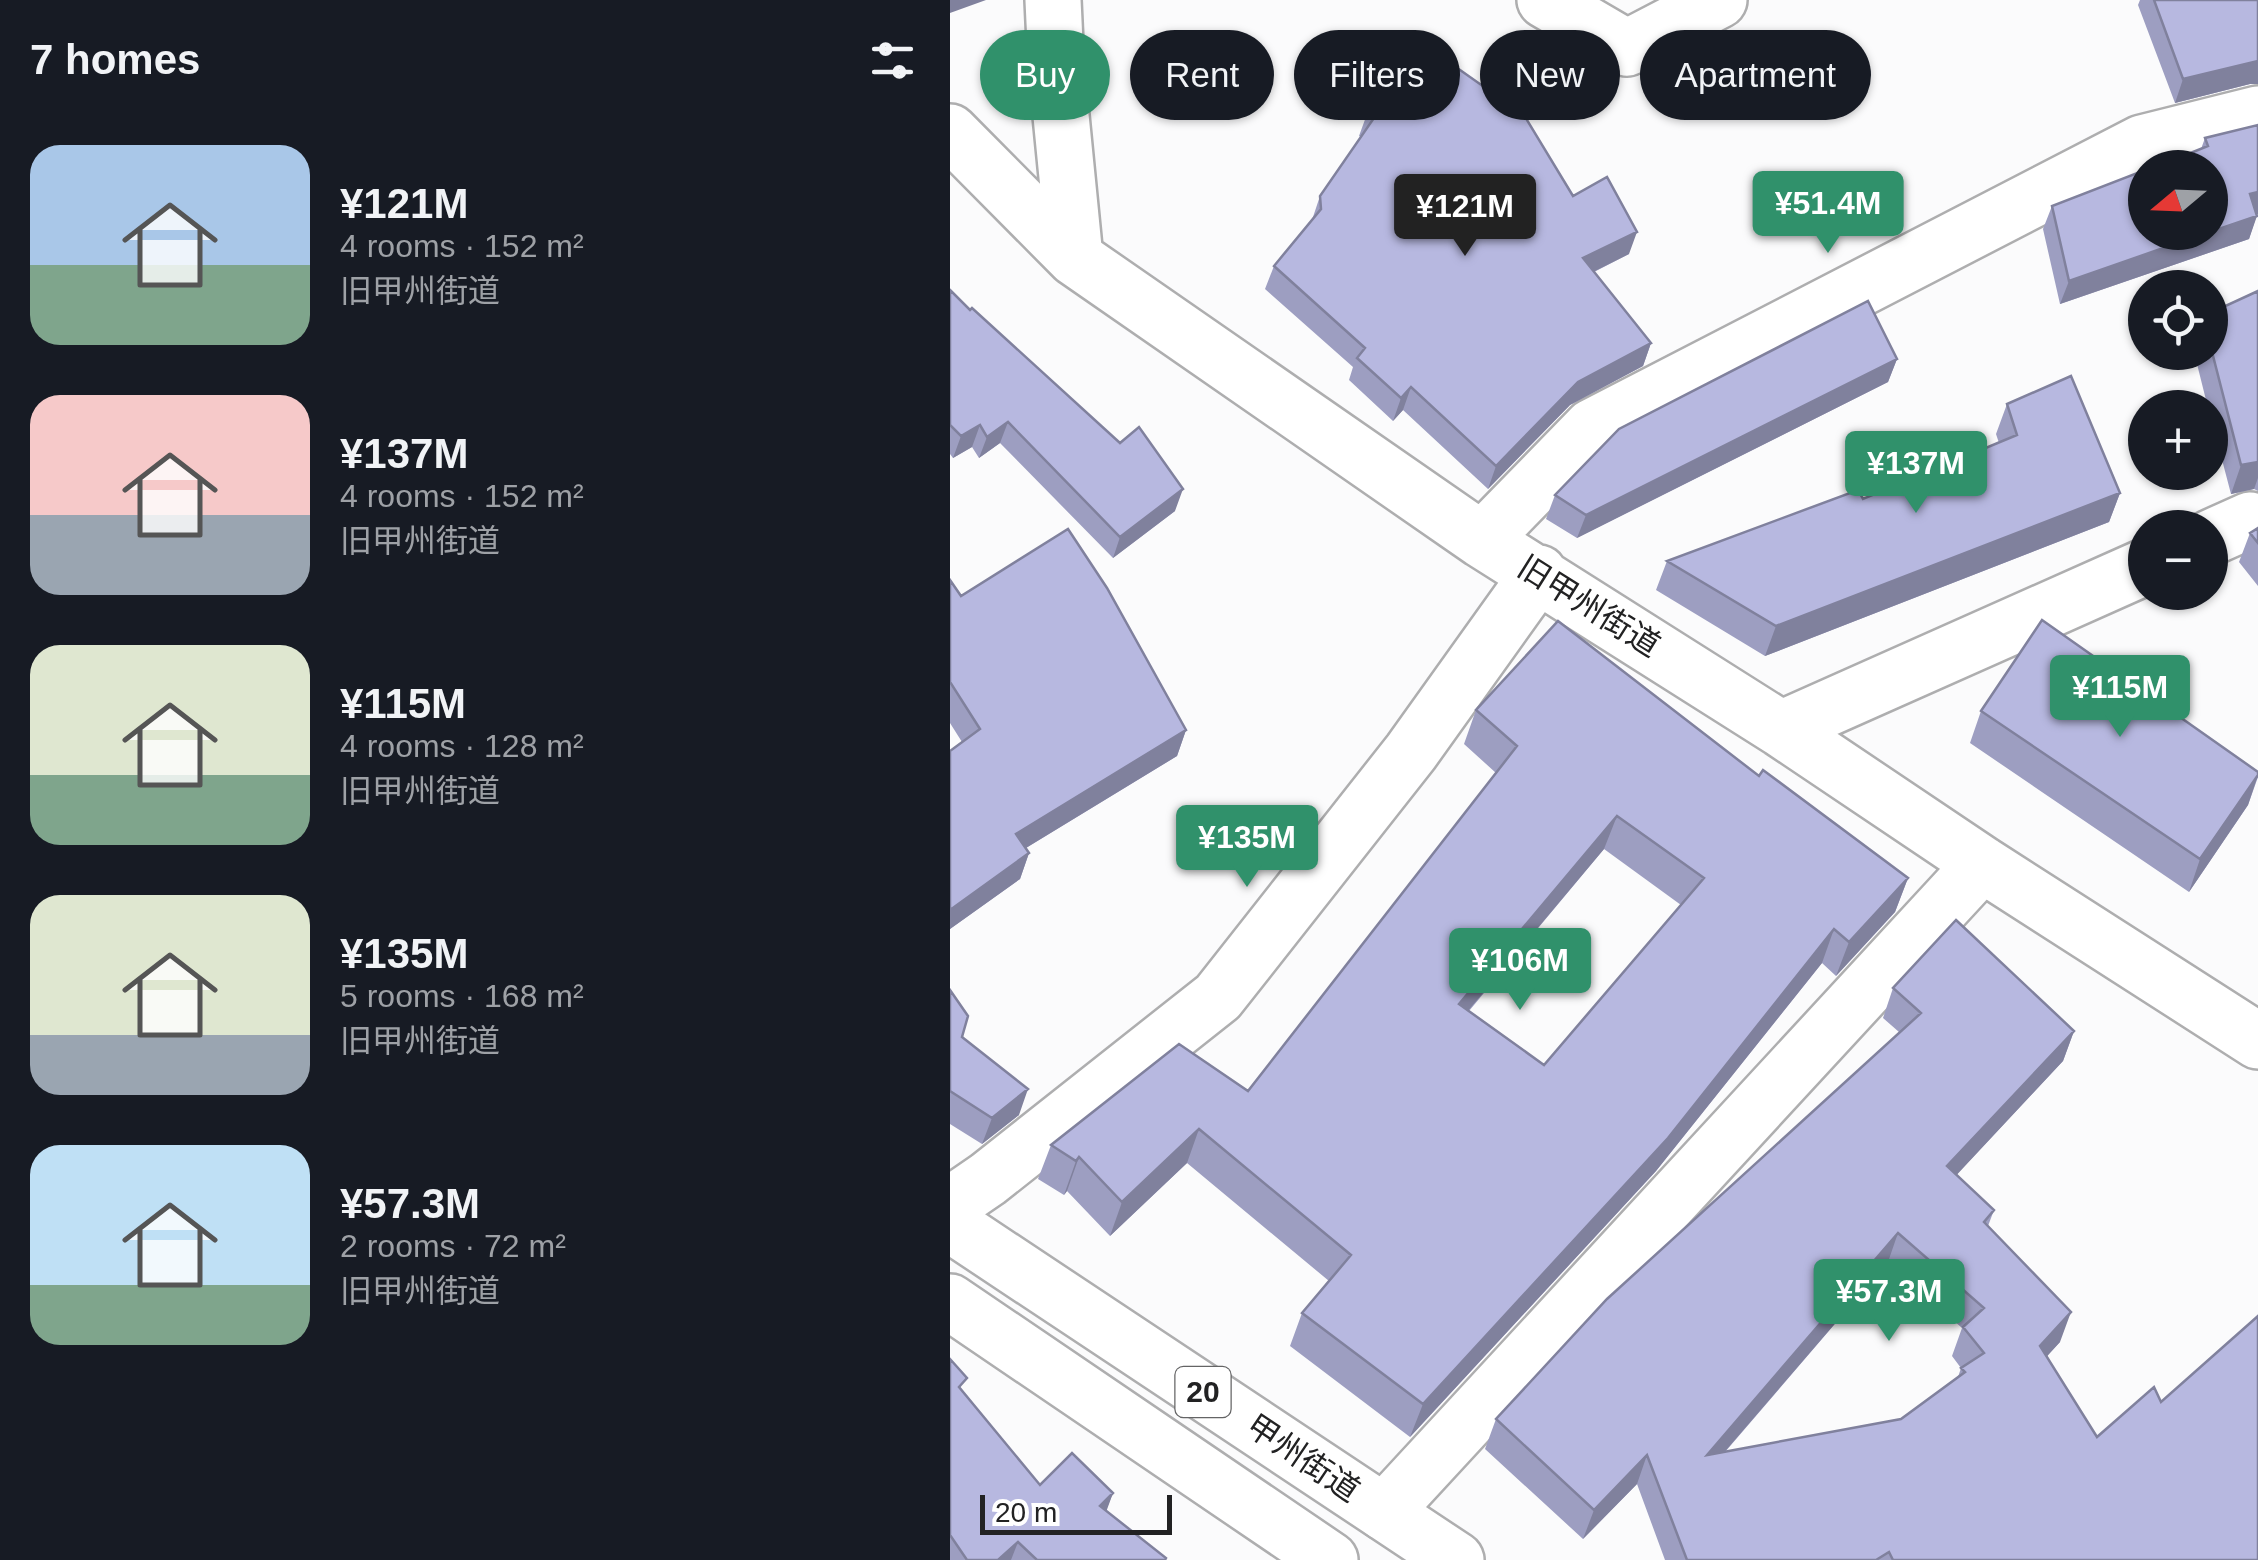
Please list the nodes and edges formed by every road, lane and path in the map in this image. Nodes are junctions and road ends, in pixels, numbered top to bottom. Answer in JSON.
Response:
{"nodes":[{"id":1,"x":1053,"y":0,"type":"edge"},
{"id":2,"x":1545,"y":0,"type":"edge"},
{"id":3,"x":1719,"y":0,"type":"edge"},
{"id":4,"x":2258,"y":114,"type":"edge"},
{"id":5,"x":959,"y":157,"type":"edge"},
{"id":6,"x":1075,"y":258,"type":"junction"},
{"id":7,"x":1482,"y":540,"type":"junction"},
{"id":8,"x":1539,"y":573,"type":"junction"},
{"id":9,"x":2128,"y":575,"type":"edge"},
{"id":10,"x":1782,"y":729,"type":"junction"},
{"id":11,"x":1982,"y":864,"type":"junction"},
{"id":12,"x":2258,"y":1041,"type":"edge"},
{"id":13,"x":950,"y":1205,"type":"edge"},
{"id":14,"x":950,"y":1224,"type":"edge"},
{"id":15,"x":950,"y":1302,"type":"edge"},
{"id":16,"x":1384,"y":1512,"type":"junction"},
{"id":17,"x":1330,"y":1560,"type":"edge"},
{"id":18,"x":1456,"y":1560,"type":"edge"}],
"edges":[{"from":1,"to":6,"type":"main road"},
{"from":2,"to":3,"type":"main road"},
{"from":4,"to":7,"type":"main road"},
{"from":5,"to":6,"type":"main road","name":"旧甲州街道"},
{"from":6,"to":7,"type":"main road","name":"旧甲州街道"},
{"from":7,"to":8,"type":"main road","name":"旧甲州街道"},
{"from":8,"to":10,"type":"main road","name":"旧甲州街道"},
{"from":8,"to":13,"type":"main road"},
{"from":9,"to":10,"type":"main road"},
{"from":10,"to":11,"type":"main road","name":"旧甲州街道"},
{"from":11,"to":12,"type":"main road","name":"旧甲州街道"},
{"from":11,"to":16,"type":"main road"},
{"from":14,"to":16,"type":"main road","name":"甲州街道","number":"20"},
{"from":15,"to":17,"type":"main road","number":"20"},
{"from":16,"to":18,"type":"main road","name":"甲州街道","number":"20"}]}
